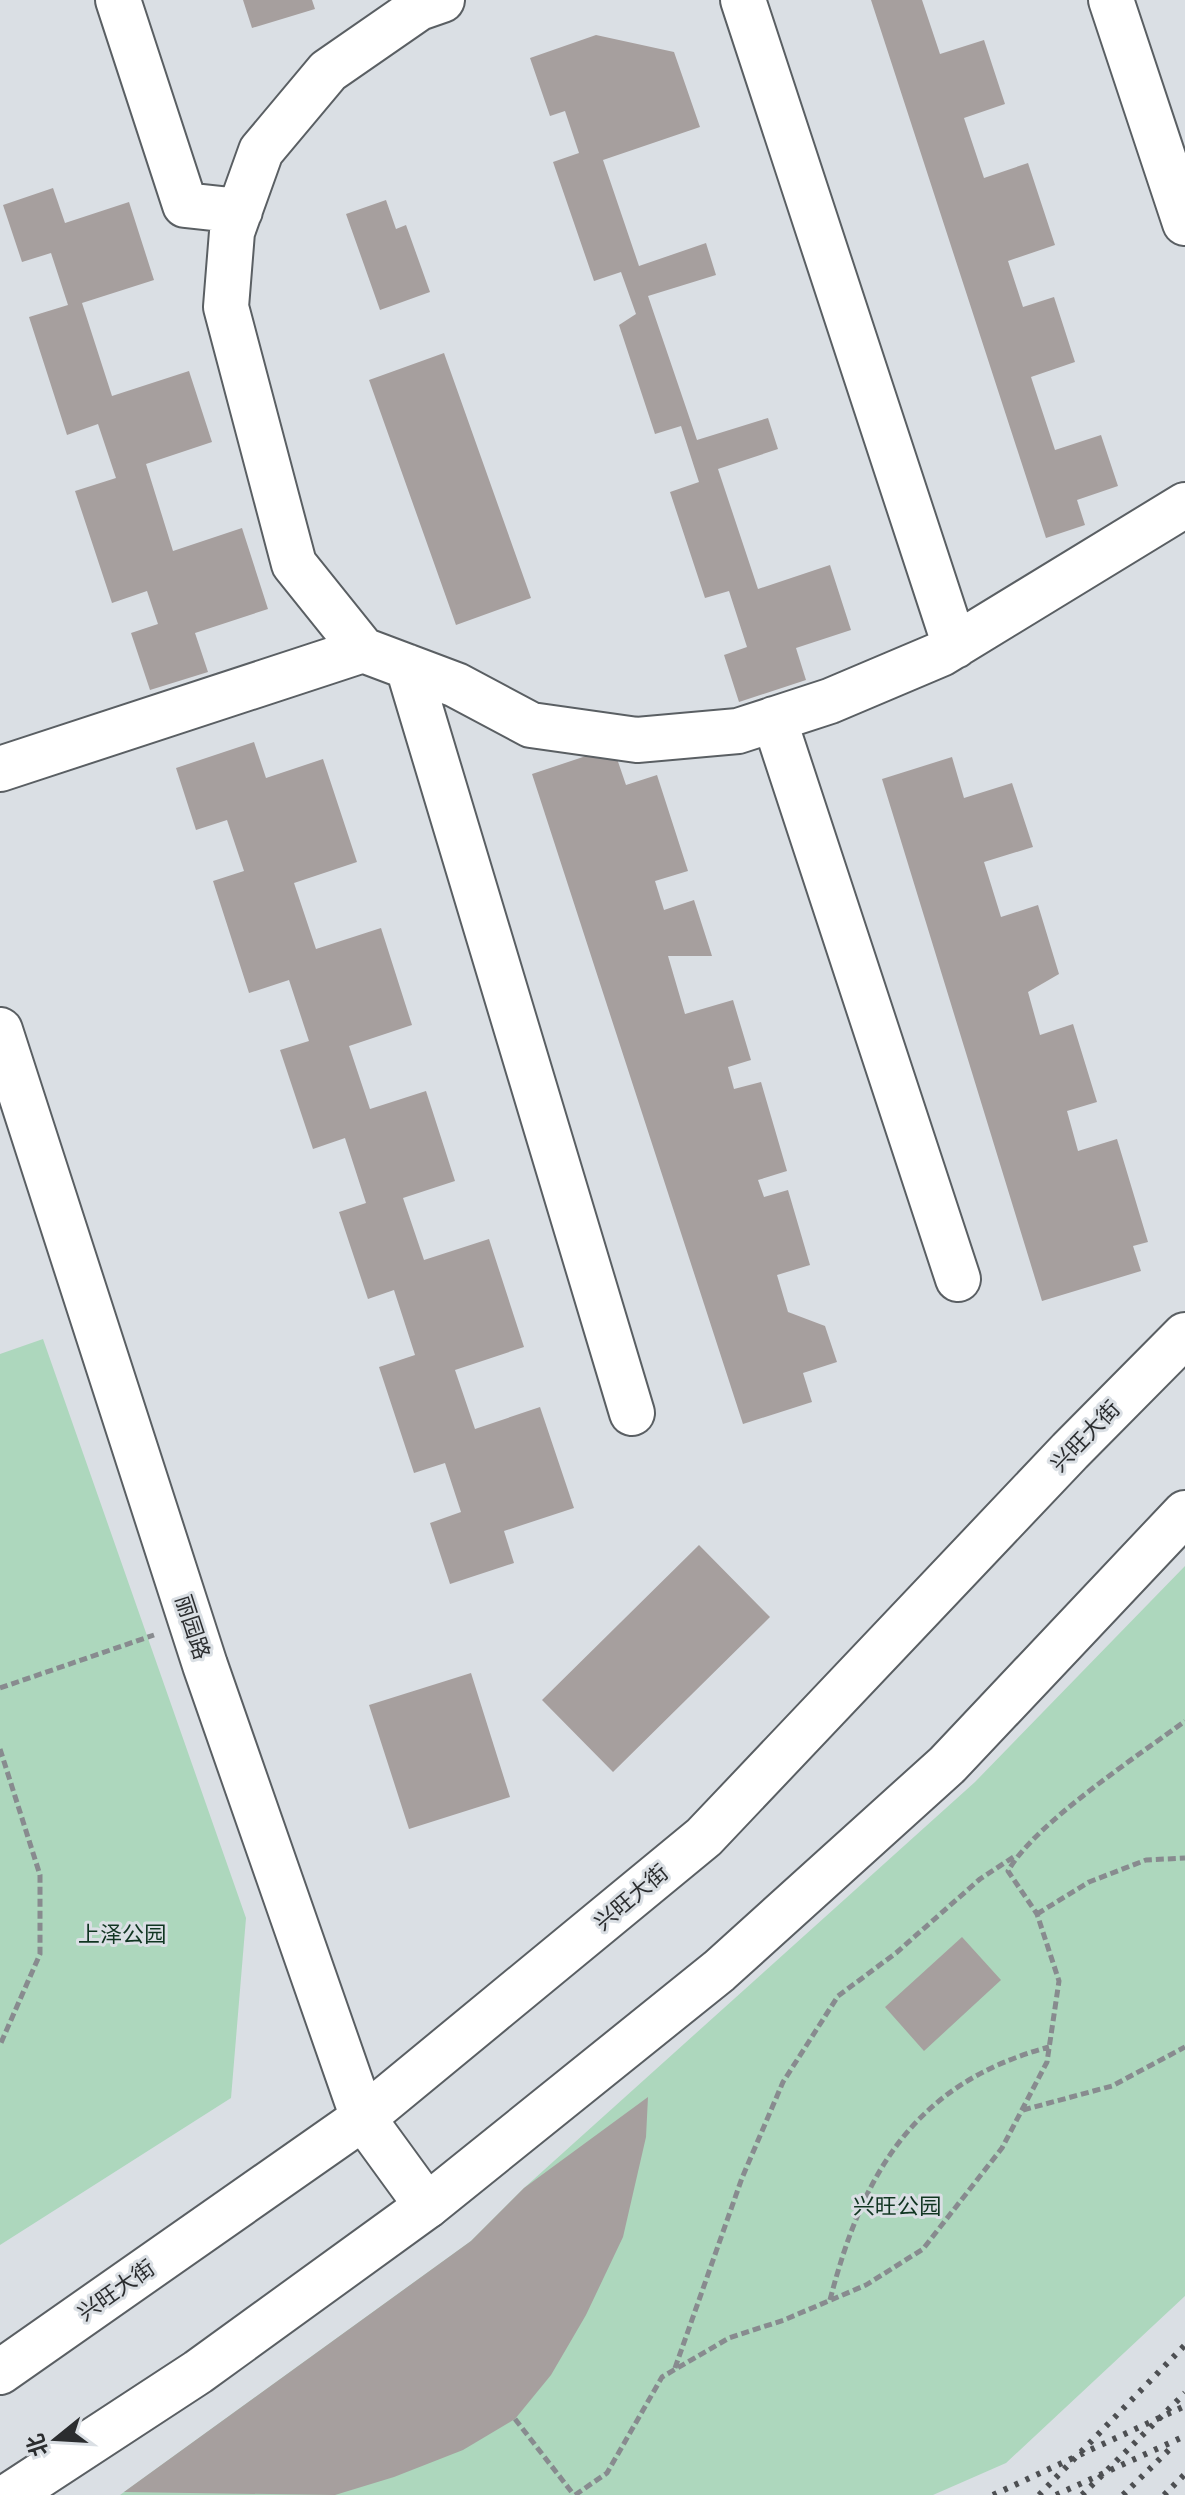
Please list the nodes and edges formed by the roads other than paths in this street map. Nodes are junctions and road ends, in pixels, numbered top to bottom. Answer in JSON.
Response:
{"nodes":[{"id":1,"x":118,"y":0,"type":"edge"},
{"id":2,"x":442,"y":0,"type":"edge"},
{"id":3,"x":743,"y":0,"type":"edge"},
{"id":4,"x":1111,"y":0,"type":"edge"},
{"id":5,"x":240,"y":211,"type":"junction"},
{"id":6,"x":1185,"y":223,"type":"edge"},
{"id":7,"x":1185,"y":505,"type":"edge"},
{"id":8,"x":955,"y":646,"type":"junction"},
{"id":9,"x":363,"y":650,"type":"junction"},
{"id":10,"x":408,"y":667,"type":"junction"},
{"id":11,"x":774,"y":719,"type":"junction"},
{"id":12,"x":0,"y":769,"type":"edge"},
{"id":13,"x":0,"y":1030,"type":"edge"},
{"id":14,"x":958,"y":1279,"type":"dead end"},
{"id":15,"x":1185,"y":1335,"type":"edge"},
{"id":16,"x":632,"y":1413,"type":"dead end"},
{"id":17,"x":1185,"y":1513,"type":"edge"},
{"id":18,"x":363,"y":2118,"type":"junction"},
{"id":19,"x":427,"y":2206,"type":"junction"},
{"id":20,"x":0,"y":2372,"type":"edge"},
{"id":21,"x":10,"y":2495,"type":"edge"}],
"edges":[{"from":1,"to":5,"type":"main road"},
{"from":2,"to":5,"type":"main road"},
{"from":3,"to":8,"type":"main road"},
{"from":4,"to":6,"type":"main road"},
{"from":5,"to":9,"type":"main road"},
{"from":7,"to":8,"type":"main road"},
{"from":8,"to":11,"type":"main road"},
{"from":9,"to":10,"type":"main road"},
{"from":9,"to":12,"type":"main road"},
{"from":10,"to":11,"type":"main road"},
{"from":10,"to":16,"type":"main road"},
{"from":11,"to":14,"type":"main road"},
{"from":13,"to":18,"type":"main road","name":"丽园路"},
{"from":15,"to":18,"type":"main road","name":"兴旺大街"},
{"from":17,"to":19,"type":"main road"},
{"from":18,"to":19,"type":"main road","name":"丽园路"},
{"from":18,"to":20,"type":"main road","name":"兴旺大街"},
{"from":19,"to":21,"type":"main road"}]}
